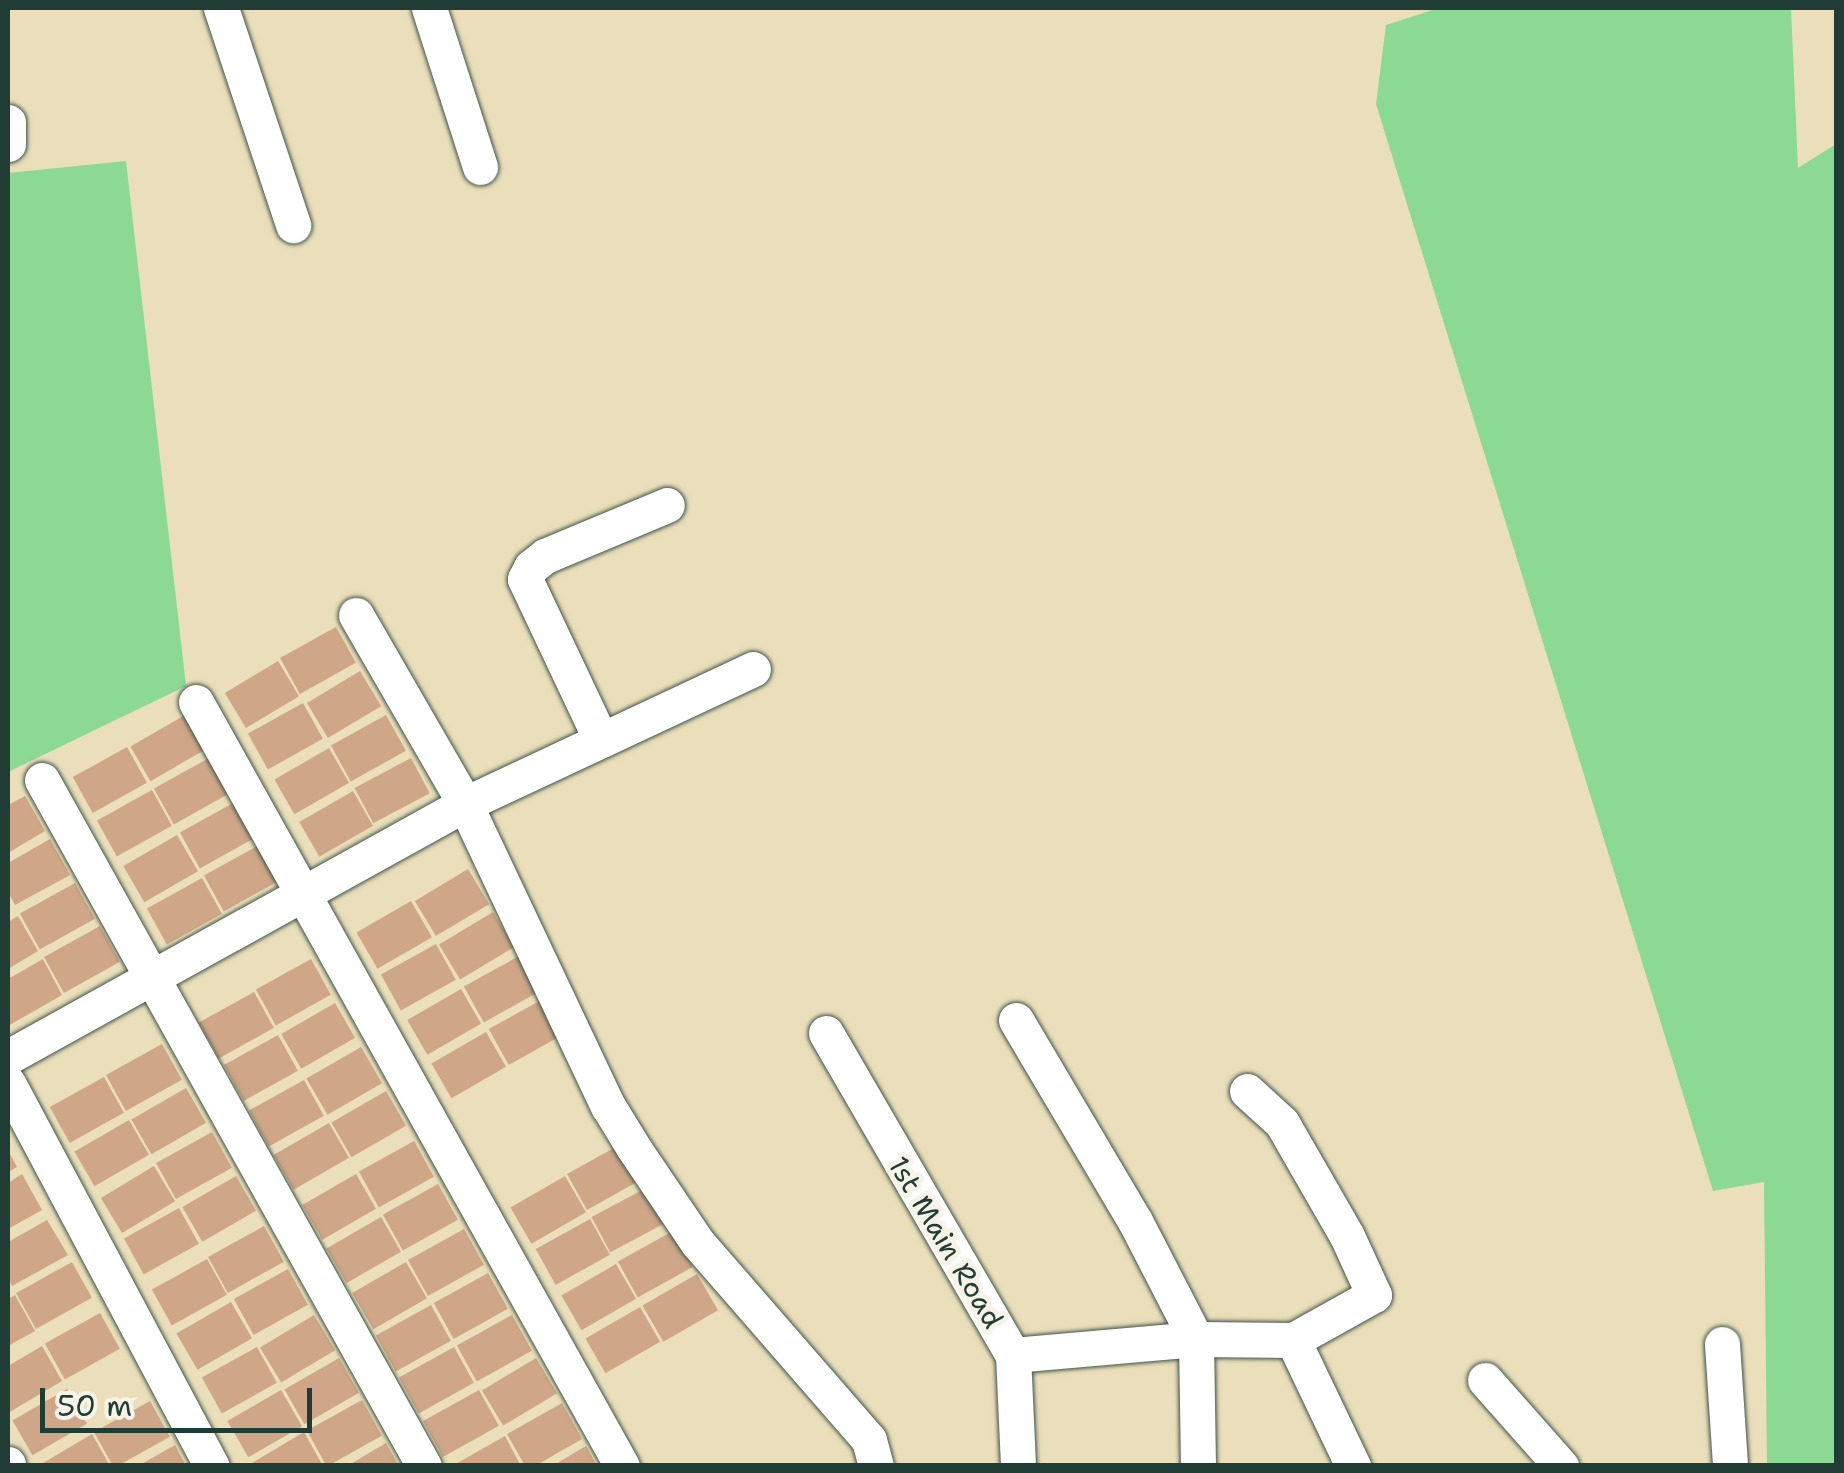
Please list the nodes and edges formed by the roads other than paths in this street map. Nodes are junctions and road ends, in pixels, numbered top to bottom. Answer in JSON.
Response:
{"nodes":[{"id":1,"x":221,"y":8,"type":"edge"},
{"id":2,"x":429,"y":8,"type":"edge"},
{"id":3,"x":8,"y":122,"type":"edge"},
{"id":4,"x":8,"y":144,"type":"edge"},
{"id":5,"x":480,"y":167,"type":"dead end"},
{"id":6,"x":292,"y":225,"type":"dead end"},
{"id":7,"x":667,"y":505,"type":"dead end"},
{"id":8,"x":356,"y":615,"type":"dead end"},
{"id":9,"x":753,"y":668,"type":"dead end"},
{"id":10,"x":196,"y":702,"type":"dead end"},
{"id":11,"x":601,"y":740,"type":"junction"},
{"id":12,"x":42,"y":780,"type":"dead end"},
{"id":13,"x":465,"y":804,"type":"junction"},
{"id":14,"x":305,"y":892,"type":"junction"},
{"id":15,"x":152,"y":977,"type":"junction"},
{"id":16,"x":1016,"y":1020,"type":"dead end"},
{"id":17,"x":826,"y":1033,"type":"dead end"},
{"id":18,"x":8,"y":1057,"type":"edge"},
{"id":19,"x":8,"y":1083,"type":"edge"},
{"id":20,"x":1247,"y":1091,"type":"dead end"},
{"id":21,"x":1196,"y":1339,"type":"junction"},
{"id":22,"x":1293,"y":1340,"type":"junction"},
{"id":23,"x":1722,"y":1344,"type":"dead end"},
{"id":24,"x":1014,"y":1355,"type":"junction"},
{"id":25,"x":1485,"y":1380,"type":"dead end"},
{"id":26,"x":212,"y":1466,"type":"edge"},
{"id":27,"x":424,"y":1466,"type":"edge"},
{"id":28,"x":622,"y":1466,"type":"edge"},
{"id":29,"x":876,"y":1466,"type":"edge"},
{"id":30,"x":1018,"y":1466,"type":"edge"},
{"id":31,"x":1198,"y":1466,"type":"edge"},
{"id":32,"x":1354,"y":1466,"type":"edge"},
{"id":33,"x":1561,"y":1466,"type":"edge"},
{"id":34,"x":1730,"y":1466,"type":"edge"}],
"edges":[{"from":1,"to":6,"type":"street"},
{"from":2,"to":5,"type":"street"},
{"from":3,"to":4,"type":"street"},
{"from":7,"to":11,"type":"street"},
{"from":8,"to":13,"type":"street"},
{"from":9,"to":11,"type":"street"},
{"from":10,"to":14,"type":"street"},
{"from":11,"to":13,"type":"street"},
{"from":12,"to":15,"type":"street"},
{"from":13,"to":14,"type":"street"},
{"from":13,"to":29,"type":"street"},
{"from":14,"to":15,"type":"street"},
{"from":14,"to":28,"type":"street"},
{"from":15,"to":18,"type":"street"},
{"from":15,"to":27,"type":"street"},
{"from":16,"to":21,"type":"street"},
{"from":17,"to":24,"type":"street","name":"1st Main Road"},
{"from":19,"to":26,"type":"street"},
{"from":20,"to":22,"type":"street"},
{"from":21,"to":22,"type":"street"},
{"from":21,"to":24,"type":"street"},
{"from":21,"to":31,"type":"street"},
{"from":22,"to":32,"type":"street"},
{"from":23,"to":34,"type":"street"},
{"from":24,"to":30,"type":"street","name":"1st Main Road"},
{"from":25,"to":33,"type":"street"}]}
